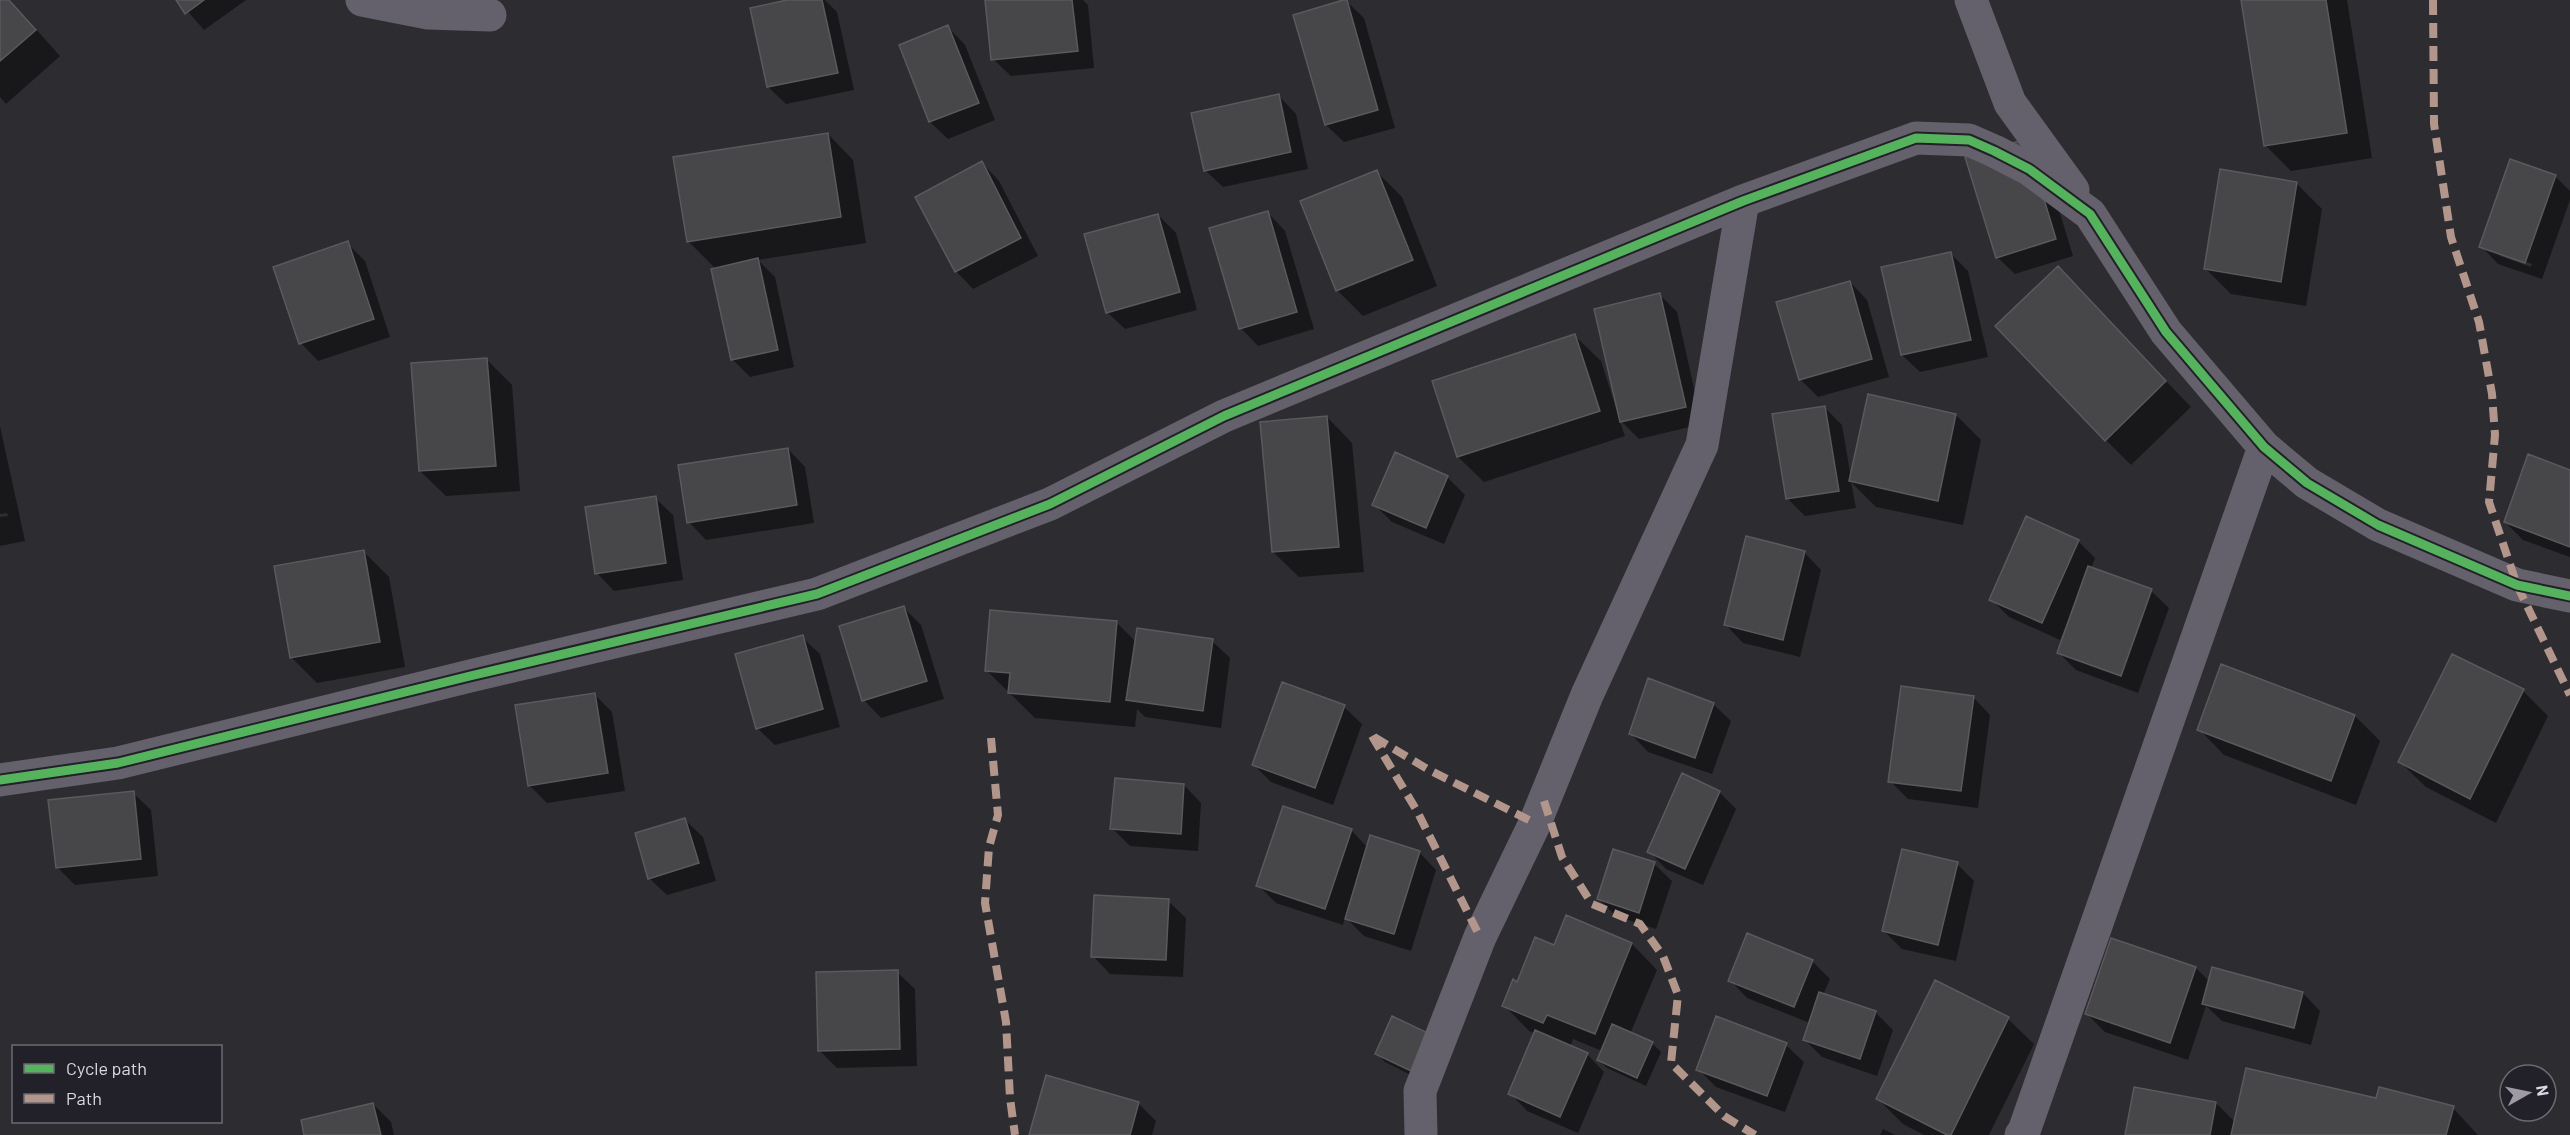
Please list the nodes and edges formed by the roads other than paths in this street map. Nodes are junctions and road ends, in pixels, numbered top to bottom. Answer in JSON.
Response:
{"nodes":[{"id":1,"x":362,"y":0,"type":"edge"},
{"id":2,"x":1971,"y":0,"type":"edge"},
{"id":3,"x":490,"y":15,"type":"dead end"},
{"id":4,"x":1743,"y":201,"type":"junction"},
{"id":5,"x":2090,"y":214,"type":"junction"},
{"id":6,"x":2264,"y":447,"type":"junction"},
{"id":7,"x":2570,"y":596,"type":"edge"},
{"id":8,"x":0,"y":780,"type":"edge"},
{"id":9,"x":1421,"y":1135,"type":"edge"},
{"id":10,"x":2021,"y":1135,"type":"edge"}],
"edges":[{"from":1,"to":3,"type":"street"},
{"from":2,"to":5,"type":"street"},
{"from":4,"to":5,"type":"street"},
{"from":4,"to":8,"type":"street"},
{"from":4,"to":9,"type":"street"},
{"from":5,"to":6,"type":"street"},
{"from":6,"to":7,"type":"street"},
{"from":6,"to":10,"type":"street"}]}
